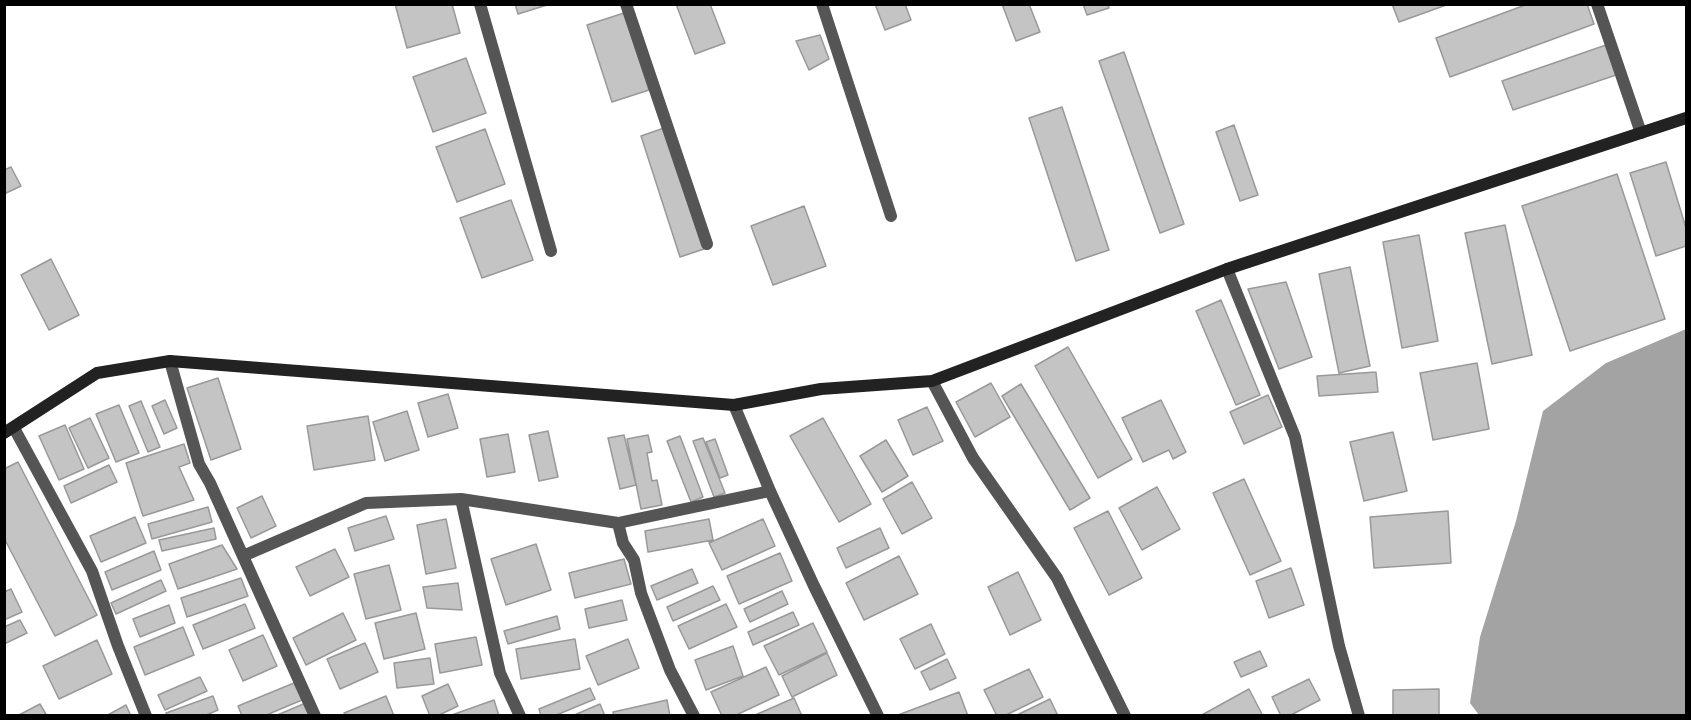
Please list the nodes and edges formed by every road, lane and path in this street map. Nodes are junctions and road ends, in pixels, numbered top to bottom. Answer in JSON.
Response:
{"nodes":[{"id":1,"x":480,"y":4,"type":"edge"},
{"id":2,"x":626,"y":4,"type":"edge"},
{"id":3,"x":822,"y":4,"type":"edge"},
{"id":4,"x":1598,"y":4,"type":"edge"},
{"id":5,"x":1686,"y":118,"type":"edge"},
{"id":6,"x":1641,"y":133,"type":"junction"},
{"id":7,"x":891,"y":216,"type":"dead end"},
{"id":8,"x":707,"y":244,"type":"dead end"},
{"id":9,"x":551,"y":251,"type":"dead end"},
{"id":10,"x":1227,"y":269,"type":"junction"},
{"id":11,"x":170,"y":361,"type":"junction"},
{"id":12,"x":932,"y":381,"type":"junction"},
{"id":13,"x":734,"y":405,"type":"junction"},
{"id":14,"x":9,"y":430,"type":"edge"},
{"id":15,"x":770,"y":491,"type":"junction"},
{"id":16,"x":461,"y":499,"type":"junction"},
{"id":17,"x":618,"y":523,"type":"junction"},
{"id":18,"x":243,"y":556,"type":"junction"},
{"id":19,"x":146,"y":716,"type":"edge"},
{"id":20,"x":315,"y":716,"type":"edge"},
{"id":21,"x":520,"y":716,"type":"edge"},
{"id":22,"x":694,"y":716,"type":"edge"},
{"id":23,"x":879,"y":716,"type":"edge"},
{"id":24,"x":1125,"y":716,"type":"edge"},
{"id":25,"x":1359,"y":716,"type":"edge"}],
"edges":[{"from":1,"to":9,"type":"street"},
{"from":2,"to":8,"type":"street"},
{"from":3,"to":7,"type":"street"},
{"from":4,"to":6,"type":"street"},
{"from":5,"to":6,"type":"street"},
{"from":6,"to":10,"type":"street"},
{"from":10,"to":12,"type":"street"},
{"from":10,"to":25,"type":"street"},
{"from":11,"to":13,"type":"street"},
{"from":11,"to":14,"type":"street"},
{"from":11,"to":18,"type":"street"},
{"from":12,"to":13,"type":"street"},
{"from":12,"to":24,"type":"street"},
{"from":13,"to":15,"type":"street"},
{"from":14,"to":19,"type":"street"},
{"from":15,"to":17,"type":"street"},
{"from":15,"to":23,"type":"street"},
{"from":16,"to":17,"type":"street"},
{"from":16,"to":18,"type":"street"},
{"from":16,"to":21,"type":"street"},
{"from":17,"to":22,"type":"street"},
{"from":18,"to":20,"type":"street"}]}
